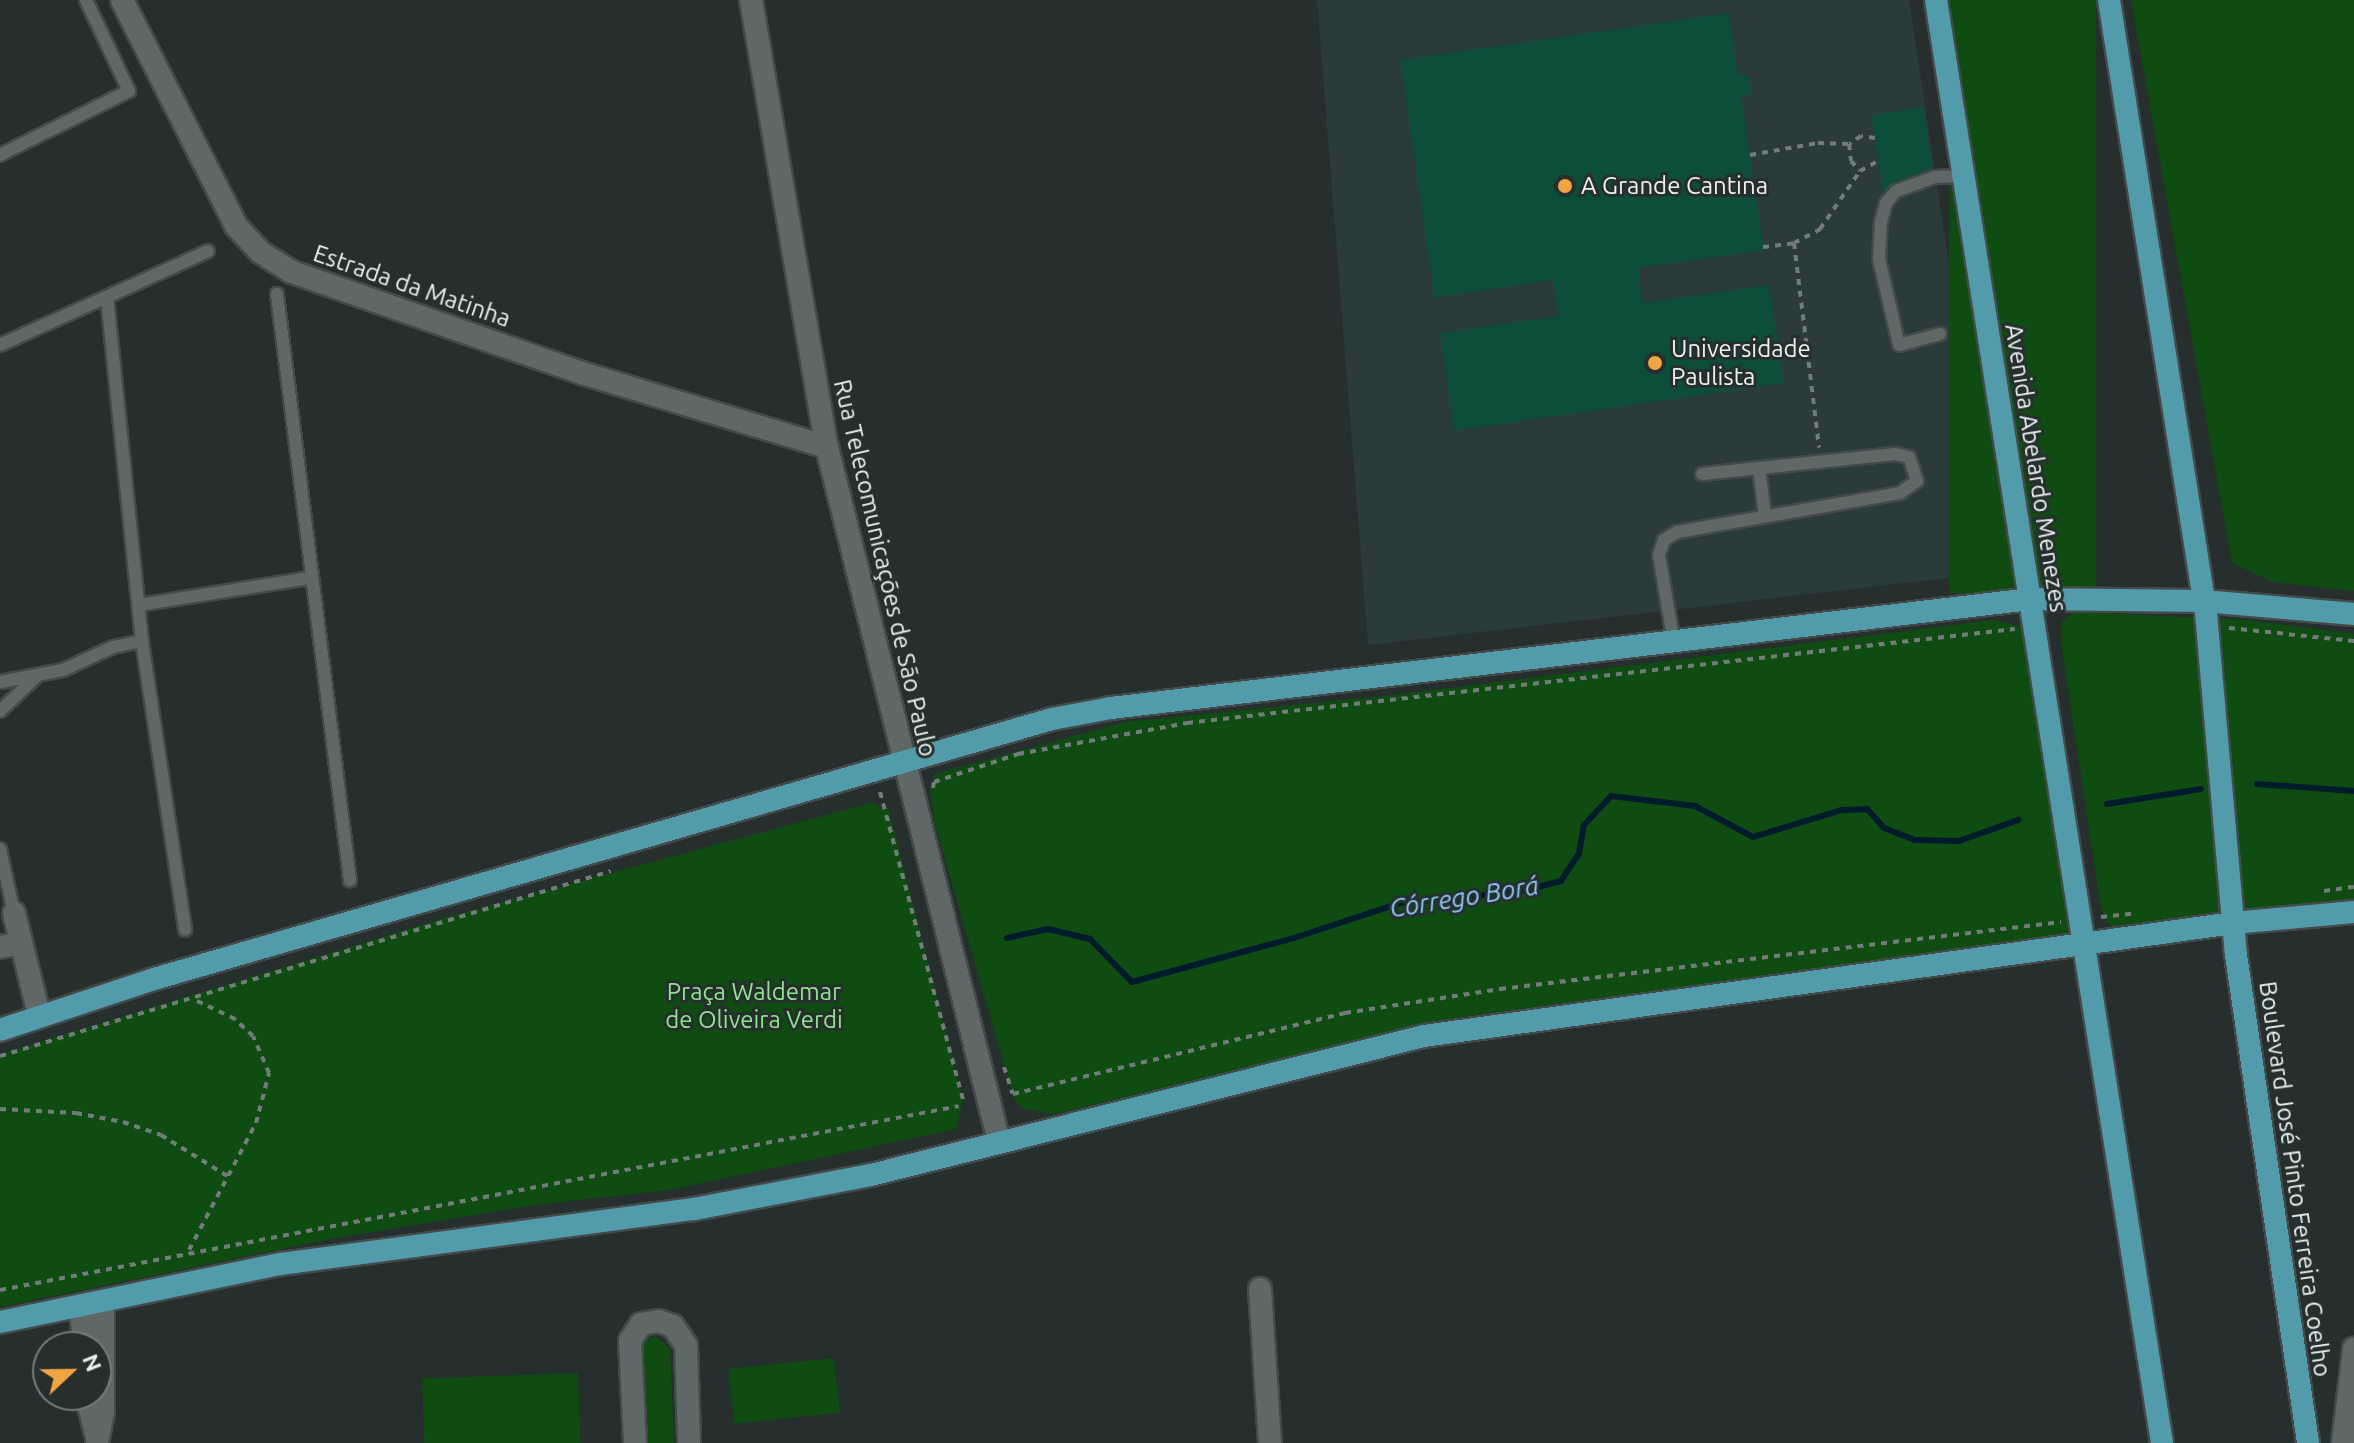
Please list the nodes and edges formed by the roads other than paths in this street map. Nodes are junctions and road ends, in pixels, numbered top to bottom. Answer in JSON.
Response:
{"nodes":[{"id":1,"x":86,"y":0,"type":"edge"},
{"id":2,"x":122,"y":0,"type":"edge"},
{"id":3,"x":751,"y":0,"type":"edge"},
{"id":4,"x":1936,"y":0,"type":"edge"},
{"id":5,"x":2109,"y":0,"type":"edge"},
{"id":6,"x":0,"y":155,"type":"edge"},
{"id":7,"x":1965,"y":176,"type":"junction"},
{"id":8,"x":208,"y":251,"type":"dead end"},
{"id":9,"x":277,"y":294,"type":"dead end"},
{"id":10,"x":107,"y":297,"type":"junction"},
{"id":11,"x":1940,"y":334,"type":"dead end"},
{"id":12,"x":0,"y":345,"type":"edge"},
{"id":13,"x":827,"y":447,"type":"junction"},
{"id":14,"x":1759,"y":468,"type":"junction"},
{"id":15,"x":1702,"y":474,"type":"dead end"},
{"id":16,"x":1765,"y":516,"type":"junction"},
{"id":17,"x":309,"y":578,"type":"junction"},
{"id":18,"x":2031,"y":599,"type":"junction"},
{"id":19,"x":2203,"y":601,"type":"junction"},
{"id":20,"x":139,"y":605,"type":"junction"},
{"id":21,"x":2354,"y":614,"type":"edge"},
{"id":22,"x":142,"y":641,"type":"junction"},
{"id":23,"x":1674,"y":643,"type":"junction"},
{"id":24,"x":37,"y":676,"type":"junction"},
{"id":25,"x":0,"y":682,"type":"edge"},
{"id":26,"x":2,"y":705,"type":"edge"},
{"id":27,"x":902,"y":763,"type":"junction"},
{"id":28,"x":0,"y":850,"type":"edge"},
{"id":29,"x":350,"y":880,"type":"dead end"},
{"id":30,"x":3,"y":881,"type":"edge"},
{"id":31,"x":2354,"y":912,"type":"edge"},
{"id":32,"x":14,"y":913,"type":"joint"},
{"id":33,"x":2233,"y":923,"type":"junction"},
{"id":34,"x":185,"y":930,"type":"dead end"},
{"id":35,"x":10,"y":945,"type":"edge"},
{"id":36,"x":2086,"y":945,"type":"junction"},
{"id":37,"x":39,"y":1015,"type":"junction"},
{"id":38,"x":0,"y":1030,"type":"edge"},
{"id":39,"x":999,"y":1142,"type":"junction"},
{"id":40,"x":1260,"y":1289,"type":"dead end"},
{"id":41,"x":103,"y":1302,"type":"junction"},
{"id":42,"x":80,"y":1306,"type":"junction"},
{"id":43,"x":0,"y":1322,"type":"edge"},
{"id":44,"x":87,"y":1331,"type":"edge"},
{"id":45,"x":95,"y":1331,"type":"edge"},
{"id":46,"x":2354,"y":1349,"type":"edge"},
{"id":47,"x":90,"y":1411,"type":"edge"},
{"id":48,"x":103,"y":1411,"type":"edge"},
{"id":49,"x":97,"y":1440,"type":"edge"},
{"id":50,"x":635,"y":1443,"type":"edge"},
{"id":51,"x":689,"y":1443,"type":"edge"},
{"id":52,"x":1270,"y":1443,"type":"edge"},
{"id":53,"x":2162,"y":1443,"type":"edge"},
{"id":54,"x":2308,"y":1443,"type":"edge"},
{"id":55,"x":2343,"y":1443,"type":"edge"}],
"edges":[{"from":1,"to":6,"type":"lane"},
{"from":2,"to":13,"type":"street","name":"Estrada da Matinha"},
{"from":3,"to":13,"type":"street","name":"Rua Telecomunicações de São Paulo"},
{"from":4,"to":7,"type":"main road","name":"Avenida Abelardo Menezes"},
{"from":5,"to":19,"type":"main road"},
{"from":7,"to":11,"type":"lane"},
{"from":7,"to":18,"type":"main road","name":"Avenida Abelardo Menezes"},
{"from":8,"to":10,"type":"lane"},
{"from":9,"to":17,"type":"lane"},
{"from":10,"to":12,"type":"lane"},
{"from":10,"to":20,"type":"lane"},
{"from":13,"to":27,"type":"street","name":"Rua Telecomunicações de São Paulo"},
{"from":14,"to":15,"type":"lane"},
{"from":14,"to":16,"type":"lane"},
{"from":14,"to":16,"type":"lane"},
{"from":16,"to":23,"type":"lane"},
{"from":17,"to":20,"type":"lane"},
{"from":17,"to":29,"type":"lane"},
{"from":18,"to":19,"type":"main road"},
{"from":18,"to":23,"type":"main road"},
{"from":18,"to":36,"type":"main road","name":"Avenida Abelardo Menezes"},
{"from":19,"to":21,"type":"main road"},
{"from":19,"to":33,"type":"main road"},
{"from":20,"to":22,"type":"lane"},
{"from":22,"to":24,"type":"lane"},
{"from":22,"to":34,"type":"lane"},
{"from":23,"to":27,"type":"main road"},
{"from":24,"to":25,"type":"lane"},
{"from":24,"to":26,"type":"lane"},
{"from":27,"to":37,"type":"main road"},
{"from":27,"to":39,"type":"street","name":"Rua Telecomunicações de São Paulo"},
{"from":28,"to":30,"type":"lane"},
{"from":30,"to":32,"type":"lane"},
{"from":31,"to":33,"type":"main road"},
{"from":32,"to":35,"type":"street"},
{"from":33,"to":36,"type":"main road"},
{"from":33,"to":54,"type":"main road","name":"Boulevard José Pinto Ferreira Coelho"},
{"from":35,"to":37,"type":"street"},
{"from":36,"to":39,"type":"main road"},
{"from":36,"to":53,"type":"main road"},
{"from":37,"to":38,"type":"main road"},
{"from":39,"to":41,"type":"main road"},
{"from":40,"to":52,"type":"street"},
{"from":41,"to":42,"type":"main road"},
{"from":41,"to":45,"type":"street"},
{"from":42,"to":43,"type":"main road"},
{"from":42,"to":44,"type":"street"},
{"from":46,"to":55,"type":"street"},
{"from":47,"to":49,"type":"street"},
{"from":48,"to":49,"type":"street"},
{"from":50,"to":51,"type":"street"}]}
